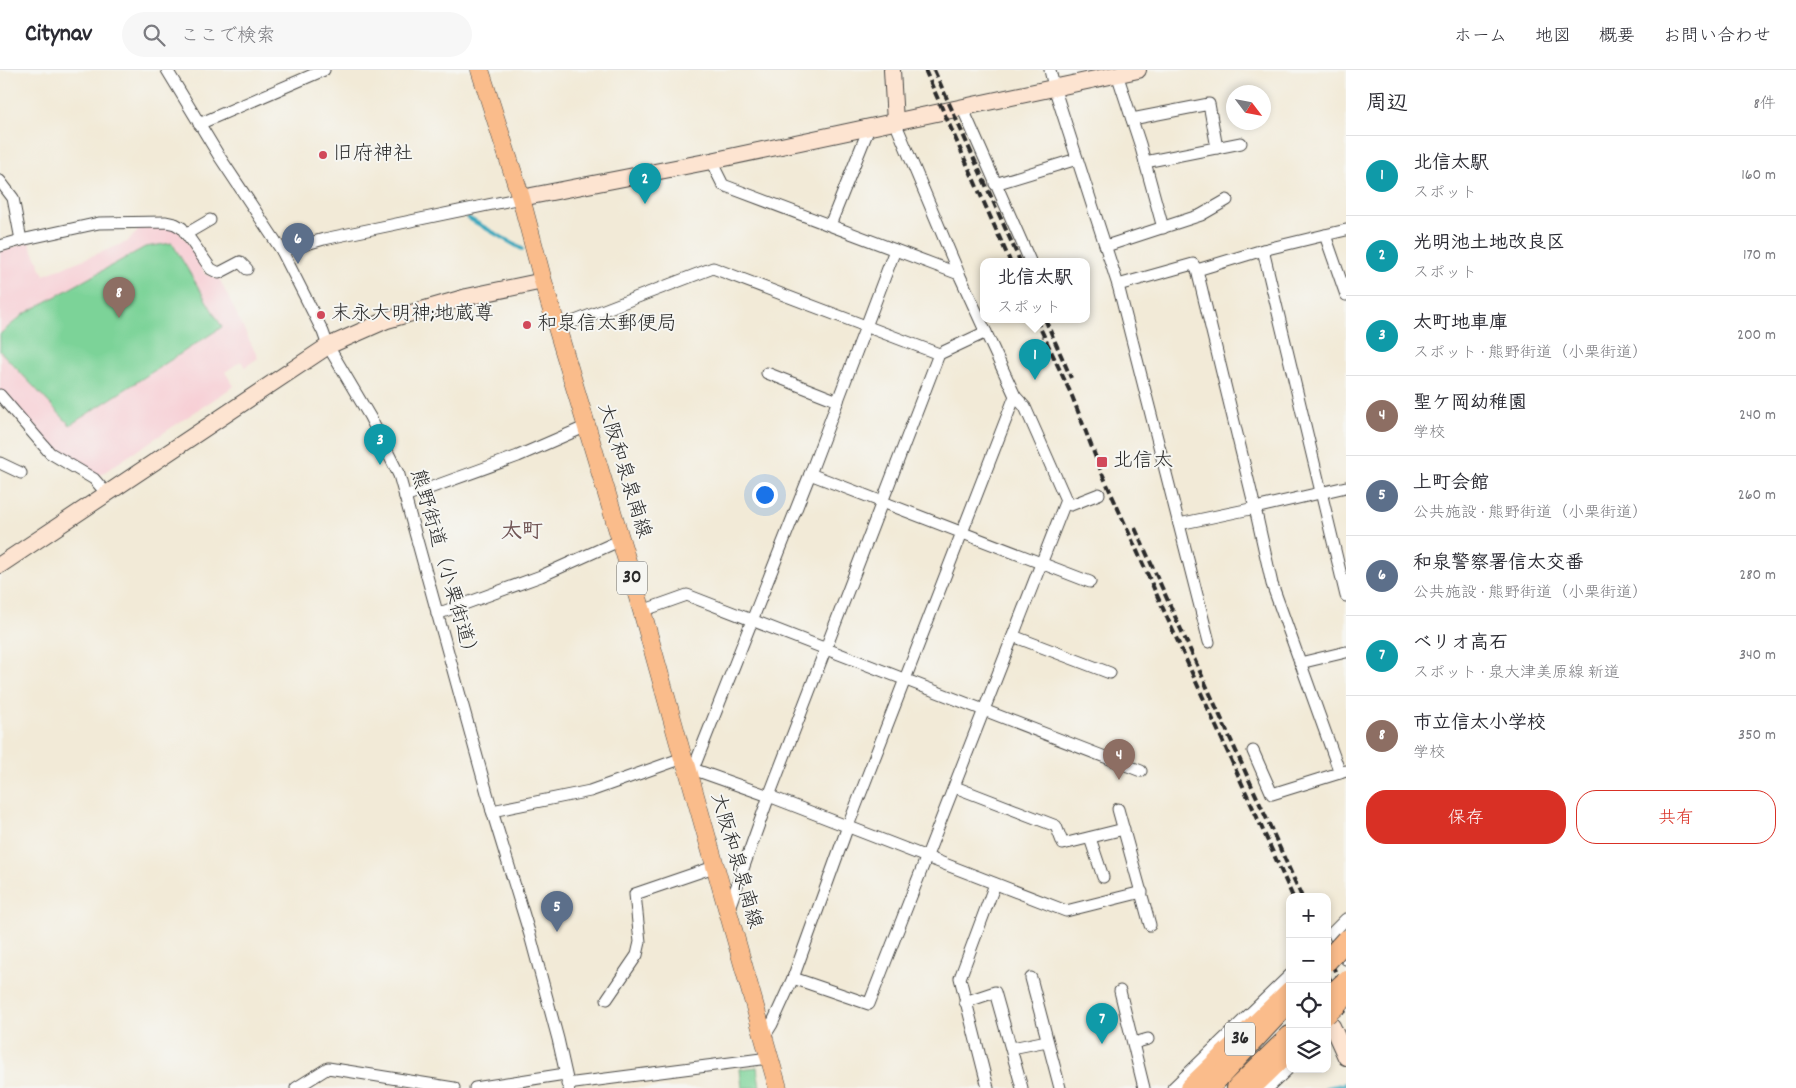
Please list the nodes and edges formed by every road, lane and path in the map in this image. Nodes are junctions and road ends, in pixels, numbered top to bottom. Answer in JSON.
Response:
{"nodes":[{"id":1,"x":167,"y":70,"type":"edge"},
{"id":2,"x":324,"y":70,"type":"edge"},
{"id":3,"x":480,"y":70,"type":"edge"},
{"id":4,"x":892,"y":70,"type":"edge"},
{"id":5,"x":1050,"y":70,"type":"edge"},
{"id":6,"x":1138,"y":70,"type":"edge"},
{"id":7,"x":1117,"y":74,"type":"junction"},
{"id":8,"x":298,"y":75,"type":"edge"},
{"id":9,"x":1054,"y":87,"type":"junction"},
{"id":10,"x":962,"y":107,"type":"junction"},
{"id":11,"x":1132,"y":119,"type":"junction"},
{"id":12,"x":895,"y":122,"type":"junction"},
{"id":13,"x":199,"y":124,"type":"junction"},
{"id":14,"x":869,"y":128,"type":"junction"},
{"id":15,"x":1242,"y":142,"type":"dead end"},
{"id":16,"x":1217,"y":148,"type":"junction"},
{"id":17,"x":1077,"y":159,"type":"junction"},
{"id":18,"x":711,"y":161,"type":"junction"},
{"id":19,"x":1145,"y":162,"type":"junction"},
{"id":20,"x":0,"y":181,"type":"edge"},
{"id":21,"x":995,"y":184,"type":"junction"},
{"id":22,"x":521,"y":198,"type":"junction"},
{"id":23,"x":1227,"y":200,"type":"dead end"},
{"id":24,"x":210,"y":220,"type":"dead end"},
{"id":25,"x":830,"y":224,"type":"junction"},
{"id":26,"x":1163,"y":228,"type":"junction"},
{"id":27,"x":1346,"y":230,"type":"edge"},
{"id":28,"x":186,"y":234,"type":"junction"},
{"id":29,"x":1326,"y":235,"type":"junction"},
{"id":30,"x":21,"y":240,"type":"junction"},
{"id":31,"x":0,"y":246,"type":"edge"},
{"id":32,"x":1106,"y":246,"type":"junction"},
{"id":33,"x":895,"y":250,"type":"junction"},
{"id":34,"x":1263,"y":250,"type":"junction"},
{"id":35,"x":282,"y":251,"type":"junction"},
{"id":36,"x":1029,"y":258,"type":"edge"},
{"id":37,"x":247,"y":269,"type":"dead end"},
{"id":38,"x":1198,"y":270,"type":"junction"},
{"id":39,"x":959,"y":274,"type":"junction"},
{"id":40,"x":543,"y":281,"type":"junction"},
{"id":41,"x":1118,"y":285,"type":"junction"},
{"id":42,"x":1346,"y":296,"type":"edge"},
{"id":43,"x":980,"y":319,"type":"edge"},
{"id":44,"x":982,"y":323,"type":"edge"},
{"id":45,"x":866,"y":325,"type":"junction"},
{"id":46,"x":557,"y":328,"type":"junction"},
{"id":47,"x":986,"y":332,"type":"junction"},
{"id":48,"x":328,"y":346,"type":"junction"},
{"id":49,"x":939,"y":354,"type":"junction"},
{"id":50,"x":767,"y":373,"type":"dead end"},
{"id":51,"x":0,"y":395,"type":"edge"},
{"id":52,"x":1015,"y":396,"type":"junction"},
{"id":53,"x":838,"y":401,"type":"junction"},
{"id":54,"x":587,"y":426,"type":"junction"},
{"id":55,"x":0,"y":463,"type":"edge"},
{"id":56,"x":21,"y":473,"type":"dead end"},
{"id":57,"x":810,"y":474,"type":"junction"},
{"id":58,"x":1346,"y":487,"type":"edge"},
{"id":59,"x":1322,"y":493,"type":"junction"},
{"id":60,"x":107,"y":494,"type":"junction"},
{"id":61,"x":1099,"y":494,"type":"dead end"},
{"id":62,"x":405,"y":497,"type":"junction"},
{"id":63,"x":1066,"y":500,"type":"junction"},
{"id":64,"x":882,"y":502,"type":"junction"},
{"id":65,"x":1254,"y":508,"type":"junction"},
{"id":66,"x":1179,"y":524,"type":"junction"},
{"id":67,"x":962,"y":533,"type":"junction"},
{"id":68,"x":621,"y":540,"type":"junction"},
{"id":69,"x":1041,"y":563,"type":"junction"},
{"id":70,"x":0,"y":565,"type":"edge"},
{"id":71,"x":1090,"y":582,"type":"dead end"},
{"id":72,"x":1346,"y":596,"type":"edge"},
{"id":73,"x":642,"y":611,"type":"junction"},
{"id":74,"x":436,"y":614,"type":"junction"},
{"id":75,"x":752,"y":620,"type":"junction"},
{"id":76,"x":1013,"y":636,"type":"junction"},
{"id":77,"x":1209,"y":642,"type":"dead end"},
{"id":78,"x":827,"y":648,"type":"junction"},
{"id":79,"x":1346,"y":652,"type":"edge"},
{"id":80,"x":1300,"y":663,"type":"junction"},
{"id":81,"x":1110,"y":673,"type":"dead end"},
{"id":82,"x":904,"y":680,"type":"junction"},
{"id":83,"x":984,"y":711,"type":"junction"},
{"id":84,"x":1253,"y":751,"type":"dead end"},
{"id":85,"x":685,"y":763,"type":"junction"},
{"id":86,"x":1141,"y":771,"type":"dead end"},
{"id":87,"x":1343,"y":772,"type":"edge"},
{"id":88,"x":955,"y":787,"type":"junction"},
{"id":89,"x":769,"y":796,"type":"junction"},
{"id":90,"x":1118,"y":809,"type":"dead end"},
{"id":91,"x":492,"y":811,"type":"junction"},
{"id":92,"x":848,"y":826,"type":"junction"},
{"id":93,"x":1124,"y":829,"type":"junction"},
{"id":94,"x":1090,"y":838,"type":"junction"},
{"id":95,"x":927,"y":857,"type":"junction"},
{"id":96,"x":714,"y":867,"type":"junction"},
{"id":97,"x":1103,"y":877,"type":"dead end"},
{"id":98,"x":995,"y":884,"type":"junction"},
{"id":99,"x":1142,"y":892,"type":"junction"},
{"id":100,"x":728,"y":913,"type":"junction"},
{"id":101,"x":1346,"y":919,"type":"edge"},
{"id":102,"x":1150,"y":925,"type":"dead end"},
{"id":103,"x":1346,"y":935,"type":"edge"},
{"id":104,"x":1346,"y":940,"type":"edge"},
{"id":105,"x":1331,"y":950,"type":"edge"},
{"id":106,"x":1346,"y":955,"type":"edge"},
{"id":107,"x":1331,"y":957,"type":"edge"},
{"id":108,"x":1346,"y":959,"type":"edge"},
{"id":109,"x":1331,"y":970,"type":"edge"},
{"id":110,"x":793,"y":978,"type":"junction"},
{"id":111,"x":1031,"y":978,"type":"dead end"},
{"id":112,"x":1286,"y":979,"type":"edge"},
{"id":113,"x":1346,"y":981,"type":"edge"},
{"id":114,"x":1120,"y":991,"type":"dead end"},
{"id":115,"x":1346,"y":992,"type":"edge"},
{"id":116,"x":1286,"y":994,"type":"edge"},
{"id":117,"x":1331,"y":995,"type":"edge"},
{"id":118,"x":1346,"y":997,"type":"edge"},
{"id":119,"x":607,"y":999,"type":"dead end"},
{"id":120,"x":965,"y":1002,"type":"junction"},
{"id":121,"x":1286,"y":1005,"type":"edge"},
{"id":122,"x":1286,"y":1015,"type":"edge"},
{"id":123,"x":1331,"y":1015,"type":"edge"},
{"id":124,"x":1331,"y":1016,"type":"edge"},
{"id":125,"x":1331,"y":1026,"type":"edge"},
{"id":126,"x":764,"y":1037,"type":"junction"},
{"id":127,"x":1148,"y":1039,"type":"dead end"},
{"id":128,"x":1286,"y":1040,"type":"edge"},
{"id":129,"x":1047,"y":1041,"type":"junction"},
{"id":130,"x":1134,"y":1043,"type":"junction"},
{"id":131,"x":1286,"y":1047,"type":"edge"},
{"id":132,"x":1012,"y":1048,"type":"junction"},
{"id":133,"x":1286,"y":1055,"type":"edge"},
{"id":134,"x":1346,"y":1057,"type":"edge"},
{"id":135,"x":769,"y":1058,"type":"junction"},
{"id":136,"x":1286,"y":1071,"type":"edge"},
{"id":137,"x":567,"y":1082,"type":"edge"},
{"id":138,"x":411,"y":1085,"type":"edge"},
{"id":139,"x":296,"y":1088,"type":"edge"},
{"id":140,"x":448,"y":1088,"type":"edge"},
{"id":141,"x":475,"y":1088,"type":"edge"},
{"id":142,"x":778,"y":1088,"type":"edge"},
{"id":143,"x":988,"y":1088,"type":"edge"},
{"id":144,"x":1022,"y":1088,"type":"edge"},
{"id":145,"x":1060,"y":1088,"type":"edge"},
{"id":146,"x":1144,"y":1088,"type":"edge"},
{"id":147,"x":1173,"y":1088,"type":"edge"},
{"id":148,"x":1189,"y":1088,"type":"edge"},
{"id":149,"x":1210,"y":1088,"type":"edge"},
{"id":150,"x":1239,"y":1088,"type":"edge"},
{"id":151,"x":1252,"y":1088,"type":"edge"},
{"id":152,"x":1268,"y":1088,"type":"edge"}],
"edges":[{"from":1,"to":13,"type":"street","name":"熊野街道（小栗街道）"},
{"from":2,"to":8,"type":"street"},
{"from":3,"to":22,"type":"main road","name":"大阪和泉泉南線","number":"30"},
{"from":4,"to":12,"type":"street"},
{"from":5,"to":9,"type":"street"},
{"from":6,"to":7,"type":"street"},
{"from":7,"to":9,"type":"street"},
{"from":7,"to":11,"type":"street"},
{"from":8,"to":13,"type":"street"},
{"from":9,"to":10,"type":"street"},
{"from":9,"to":17,"type":"street"},
{"from":10,"to":12,"type":"street"},
{"from":10,"to":21,"type":"street"},
{"from":11,"to":16,"type":"street"},
{"from":11,"to":19,"type":"street"},
{"from":12,"to":14,"type":"street"},
{"from":12,"to":39,"type":"street"},
{"from":13,"to":35,"type":"street","name":"熊野街道（小栗街道）"},
{"from":14,"to":18,"type":"street"},
{"from":14,"to":25,"type":"street"},
{"from":15,"to":16,"type":"street"},
{"from":16,"to":19,"type":"street"},
{"from":17,"to":21,"type":"street"},
{"from":17,"to":32,"type":"street"},
{"from":18,"to":22,"type":"street"},
{"from":18,"to":25,"type":"street"},
{"from":19,"to":26,"type":"street"},
{"from":20,"to":30,"type":"street"},
{"from":21,"to":36,"type":"street"},
{"from":22,"to":35,"type":"street"},
{"from":22,"to":40,"type":"main road","name":"大阪和泉泉南線","number":"30"},
{"from":23,"to":26,"type":"street"},
{"from":24,"to":28,"type":"street"},
{"from":25,"to":33,"type":"street"},
{"from":26,"to":32,"type":"street"},
{"from":27,"to":29,"type":"street"},
{"from":28,"to":30,"type":"street"},
{"from":28,"to":37,"type":"street"},
{"from":29,"to":34,"type":"street"},
{"from":29,"to":42,"type":"street"},
{"from":30,"to":31,"type":"street"},
{"from":32,"to":41,"type":"street"},
{"from":33,"to":39,"type":"street"},
{"from":33,"to":45,"type":"street"},
{"from":34,"to":38,"type":"street"},
{"from":34,"to":59,"type":"street"},
{"from":35,"to":48,"type":"street","name":"熊野街道（小栗街道）"},
{"from":38,"to":41,"type":"street"},
{"from":38,"to":65,"type":"street"},
{"from":39,"to":43,"type":"street"},
{"from":40,"to":46,"type":"main road","name":"大阪和泉泉南線","number":"30"},
{"from":40,"to":48,"type":"street"},
{"from":41,"to":66,"type":"street"},
{"from":44,"to":47,"type":"street"},
{"from":45,"to":46,"type":"street"},
{"from":45,"to":49,"type":"street"},
{"from":45,"to":53,"type":"street"},
{"from":46,"to":54,"type":"main road","name":"大阪和泉泉南線","number":"30"},
{"from":47,"to":49,"type":"street"},
{"from":47,"to":52,"type":"street"},
{"from":48,"to":60,"type":"street"},
{"from":48,"to":62,"type":"street","name":"熊野街道（小栗街道）"},
{"from":49,"to":64,"type":"street"},
{"from":50,"to":53,"type":"street"},
{"from":51,"to":60,"type":"street"},
{"from":52,"to":63,"type":"street"},
{"from":52,"to":67,"type":"street"},
{"from":53,"to":57,"type":"street"},
{"from":54,"to":62,"type":"street"},
{"from":54,"to":68,"type":"main road","name":"大阪和泉泉南線","number":"30"},
{"from":55,"to":56,"type":"street"},
{"from":57,"to":64,"type":"street"},
{"from":57,"to":75,"type":"street"},
{"from":58,"to":59,"type":"street"},
{"from":59,"to":65,"type":"street"},
{"from":59,"to":72,"type":"street"},
{"from":60,"to":70,"type":"street"},
{"from":61,"to":63,"type":"street"},
{"from":62,"to":74,"type":"street","name":"熊野街道（小栗街道）"},
{"from":63,"to":69,"type":"street"},
{"from":64,"to":67,"type":"street"},
{"from":64,"to":78,"type":"street"},
{"from":65,"to":66,"type":"street"},
{"from":65,"to":80,"type":"street"},
{"from":66,"to":77,"type":"street"},
{"from":67,"to":69,"type":"street"},
{"from":67,"to":82,"type":"street"},
{"from":68,"to":73,"type":"main road","name":"大阪和泉泉南線","number":"30"},
{"from":68,"to":74,"type":"street"},
{"from":69,"to":71,"type":"street"},
{"from":69,"to":76,"type":"street"},
{"from":73,"to":75,"type":"street"},
{"from":73,"to":85,"type":"main road","name":"大阪和泉泉南線","number":"30"},
{"from":74,"to":91,"type":"street","name":"熊野街道（小栗街道）"},
{"from":75,"to":78,"type":"street"},
{"from":75,"to":85,"type":"street"},
{"from":76,"to":81,"type":"street"},
{"from":76,"to":83,"type":"street"},
{"from":78,"to":82,"type":"street"},
{"from":78,"to":89,"type":"street"},
{"from":79,"to":80,"type":"street"},
{"from":80,"to":87,"type":"street"},
{"from":82,"to":83,"type":"street"},
{"from":82,"to":92,"type":"street"},
{"from":83,"to":86,"type":"street"},
{"from":83,"to":88,"type":"street"},
{"from":84,"to":87,"type":"street"},
{"from":85,"to":89,"type":"street"},
{"from":85,"to":91,"type":"street"},
{"from":85,"to":96,"type":"main road","name":"大阪和泉泉南線","number":"30"},
{"from":88,"to":94,"type":"street"},
{"from":88,"to":95,"type":"street"},
{"from":89,"to":92,"type":"street"},
{"from":89,"to":100,"type":"street"},
{"from":90,"to":93,"type":"street"},
{"from":91,"to":137,"type":"street","name":"熊野街道（小栗街道）"},
{"from":92,"to":95,"type":"street"},
{"from":92,"to":110,"type":"street"},
{"from":93,"to":94,"type":"street"},
{"from":93,"to":99,"type":"street"},
{"from":94,"to":97,"type":"street"},
{"from":95,"to":98,"type":"street"},
{"from":95,"to":110,"type":"street"},
{"from":96,"to":100,"type":"main road","name":"大阪和泉泉南線","number":"30"},
{"from":96,"to":119,"type":"street"},
{"from":98,"to":99,"type":"street"},
{"from":98,"to":120,"type":"street"},
{"from":99,"to":102,"type":"street"},
{"from":100,"to":126,"type":"main road","name":"大阪和泉泉南線","number":"30"},
{"from":101,"to":108,"type":"street"},
{"from":103,"to":105,"type":"main road"},
{"from":104,"to":107,"type":"highway","bridge":true},
{"from":106,"to":109,"type":"highway"},
{"from":110,"to":126,"type":"street"},
{"from":111,"to":129,"type":"street"},
{"from":112,"to":147,"type":"street"},
{"from":113,"to":117,"type":"highway","bridge":true},
{"from":114,"to":130,"type":"street"},
{"from":115,"to":123,"type":"highway"},
{"from":116,"to":148,"type":"main road","number":"36"},
{"from":118,"to":124,"type":"main road","bridge":true},
{"from":120,"to":132,"type":"street"},
{"from":120,"to":143,"type":"street"},
{"from":121,"to":149,"type":"highway"},
{"from":122,"to":149,"type":"highway"},
{"from":125,"to":134,"type":"street"},
{"from":126,"to":135,"type":"main road","name":"大阪和泉泉南線","number":"30"},
{"from":127,"to":130,"type":"street"},
{"from":128,"to":150,"type":"highway"},
{"from":129,"to":132,"type":"street"},
{"from":129,"to":145,"type":"street"},
{"from":130,"to":146,"type":"street"},
{"from":131,"to":150,"type":"highway"},
{"from":132,"to":144,"type":"street"},
{"from":133,"to":151,"type":"main road","number":"36"},
{"from":135,"to":137,"type":"street"},
{"from":135,"to":142,"type":"main road","name":"大阪和泉泉南線","number":"30"},
{"from":136,"to":152,"type":"street"},
{"from":137,"to":141,"type":"street"},
{"from":138,"to":139,"type":"street"},
{"from":138,"to":140,"type":"street"}]}
